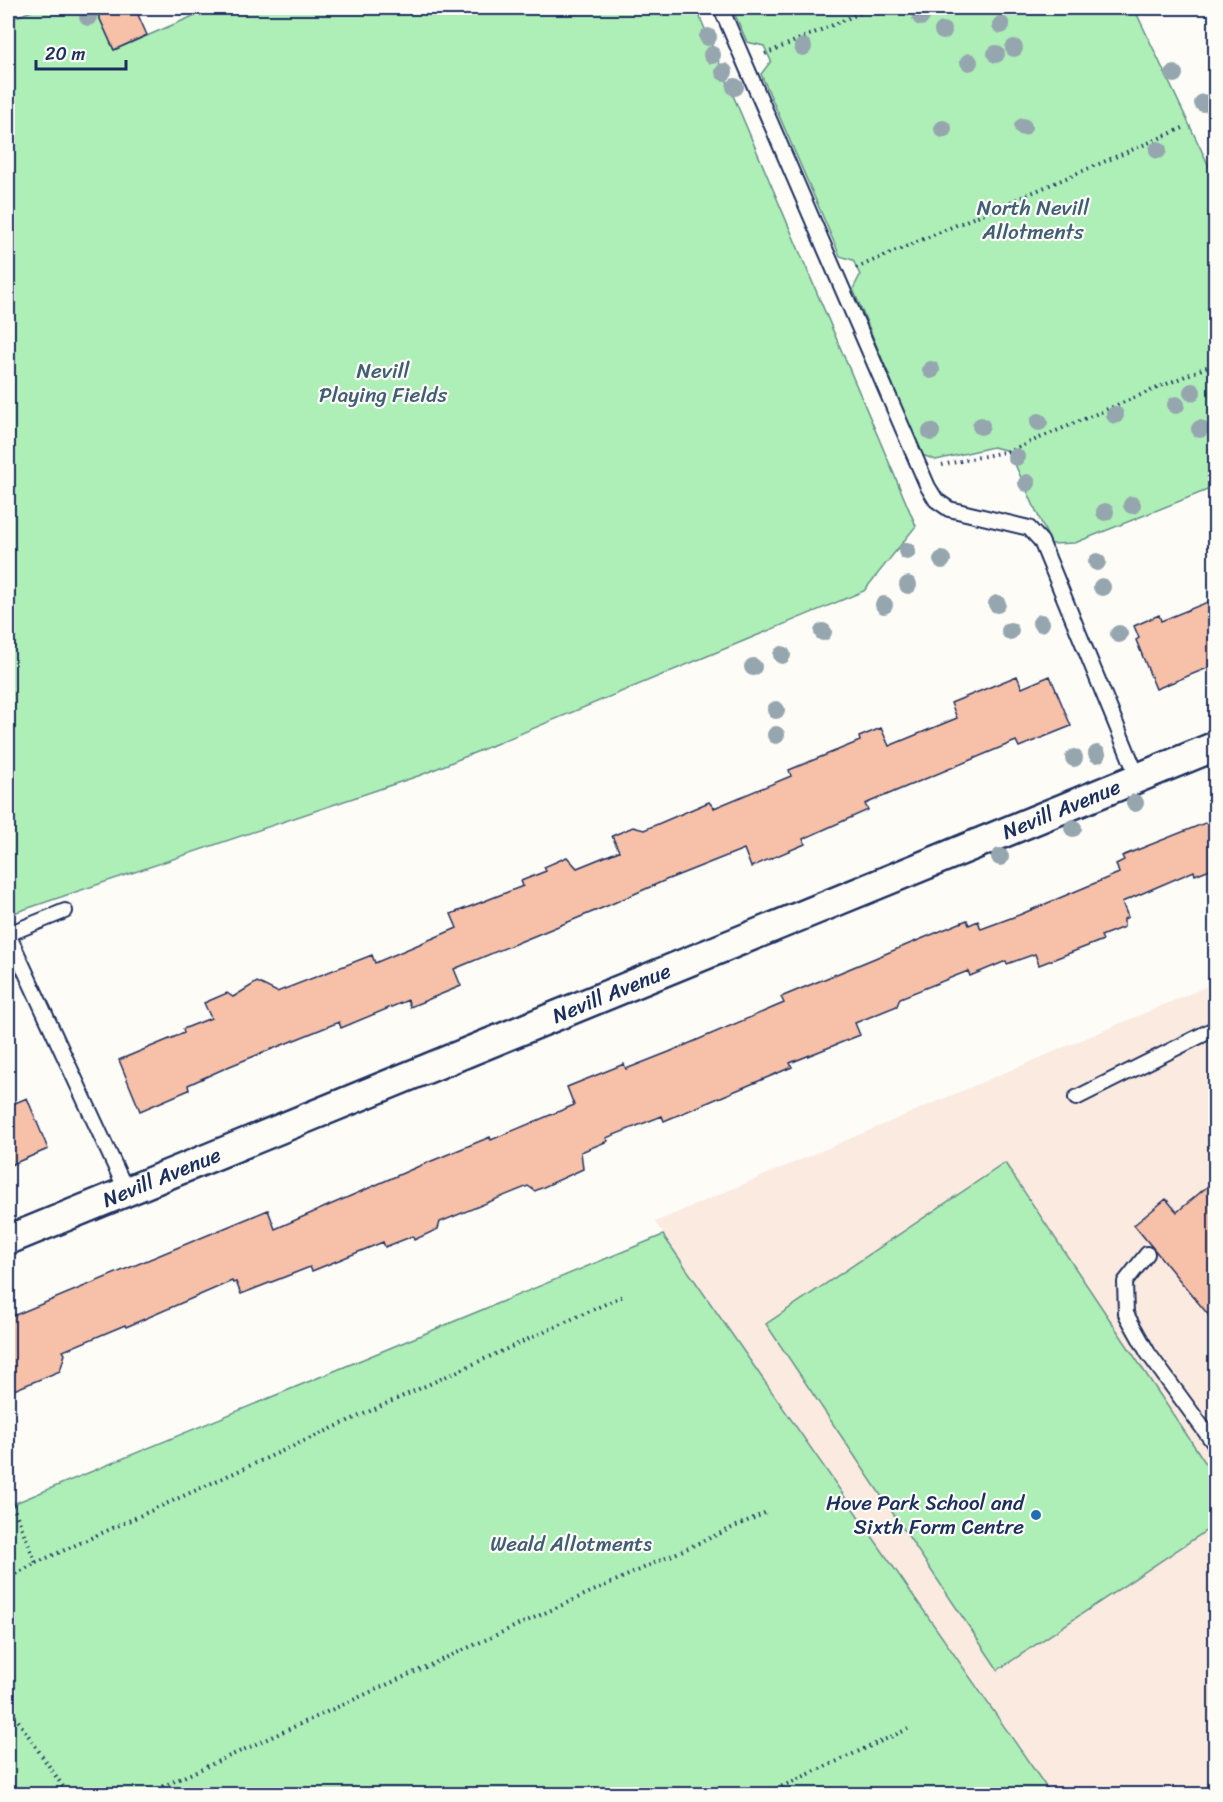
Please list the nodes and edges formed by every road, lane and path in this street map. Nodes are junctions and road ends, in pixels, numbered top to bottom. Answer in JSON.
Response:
{"nodes":[{"id":1,"x":721,"y":8,"type":"edge"},
{"id":2,"x":872,"y":8,"type":"edge"},
{"id":3,"x":745,"y":63,"type":"junction"},
{"id":4,"x":1183,"y":128,"type":"dead end"},
{"id":5,"x":836,"y":277,"type":"junction"},
{"id":6,"x":1215,"y":363,"type":"edge"},
{"id":7,"x":918,"y":462,"type":"junction"},
{"id":8,"x":1215,"y":746,"type":"edge"},
{"id":9,"x":1137,"y":778,"type":"junction"},
{"id":10,"x":65,"y":911,"type":"dead end"},
{"id":11,"x":8,"y":934,"type":"edge"},
{"id":12,"x":1215,"y":1028,"type":"edge"},
{"id":13,"x":1076,"y":1098,"type":"dead end"},
{"id":14,"x":127,"y":1192,"type":"junction"},
{"id":15,"x":8,"y":1240,"type":"edge"},
{"id":16,"x":1147,"y":1254,"type":"dead end"},
{"id":17,"x":623,"y":1296,"type":"dead end"},
{"id":18,"x":1215,"y":1446,"type":"edge"},
{"id":19,"x":8,"y":1494,"type":"edge"},
{"id":20,"x":767,"y":1512,"type":"dead end"},
{"id":21,"x":36,"y":1563,"type":"junction"},
{"id":22,"x":8,"y":1578,"type":"edge"},
{"id":23,"x":8,"y":1706,"type":"edge"},
{"id":24,"x":908,"y":1729,"type":"dead end"},
{"id":25,"x":68,"y":1794,"type":"edge"},
{"id":26,"x":146,"y":1794,"type":"edge"},
{"id":27,"x":765,"y":1794,"type":"edge"}],
"edges":[{"from":1,"to":3,"type":"lane"},
{"from":2,"to":3,"type":"path"},
{"from":3,"to":5,"type":"lane"},
{"from":4,"to":5,"type":"path"},
{"from":5,"to":7,"type":"lane"},
{"from":6,"to":7,"type":"path"},
{"from":7,"to":9,"type":"lane"},
{"from":8,"to":9,"type":"street","name":"Nevill Avenue"},
{"from":9,"to":14,"type":"street","name":"Nevill Avenue"},
{"from":10,"to":11,"type":"lane"},
{"from":11,"to":14,"type":"lane"},
{"from":12,"to":13,"type":"lane"},
{"from":14,"to":15,"type":"street","name":"Nevill Avenue"},
{"from":16,"to":18,"type":"lane"},
{"from":17,"to":21,"type":"path"},
{"from":19,"to":21,"type":"path"},
{"from":20,"to":26,"type":"path"},
{"from":21,"to":22,"type":"path"},
{"from":23,"to":25,"type":"path"},
{"from":24,"to":27,"type":"path"}]}
